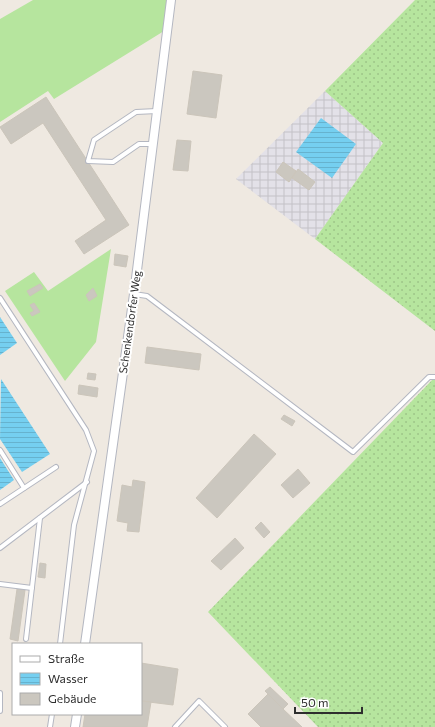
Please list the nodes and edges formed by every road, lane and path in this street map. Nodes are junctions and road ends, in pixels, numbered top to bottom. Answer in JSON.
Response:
{"nodes":[{"id":1,"x":171,"y":0,"type":"edge"},
{"id":2,"x":157,"y":111,"type":"junction"},
{"id":3,"x":153,"y":144,"type":"junction"},
{"id":4,"x":134,"y":294,"type":"junction"},
{"id":5,"x":0,"y":298,"type":"edge"},
{"id":6,"x":435,"y":377,"type":"edge"},
{"id":7,"x":0,"y":450,"type":"edge"},
{"id":8,"x":56,"y":467,"type":"dead end"},
{"id":9,"x":87,"y":482,"type":"junction"},
{"id":10,"x":24,"y":488,"type":"junction"},
{"id":11,"x":0,"y":504,"type":"edge"},
{"id":12,"x":40,"y":518,"type":"junction"},
{"id":13,"x":0,"y":548,"type":"edge"},
{"id":14,"x":0,"y":584,"type":"edge"},
{"id":15,"x":32,"y":588,"type":"junction"},
{"id":16,"x":26,"y":639,"type":"dead end"},
{"id":17,"x":60,"y":643,"type":"edge"},
{"id":18,"x":85,"y":643,"type":"edge"},
{"id":19,"x":0,"y":693,"type":"edge"},
{"id":20,"x":0,"y":711,"type":"edge"},
{"id":21,"x":52,"y":715,"type":"edge"},
{"id":22,"x":77,"y":715,"type":"edge"},
{"id":23,"x":50,"y":727,"type":"edge"},
{"id":24,"x":75,"y":727,"type":"edge"},
{"id":25,"x":175,"y":727,"type":"edge"},
{"id":26,"x":224,"y":727,"type":"edge"}],
"edges":[{"from":1,"to":2,"type":"street","name":"Schenkendorfer Weg"},
{"from":2,"to":3,"type":"street","name":"Schenkendorfer Weg"},
{"from":2,"to":3,"type":"lane"},
{"from":3,"to":4,"type":"street","name":"Schenkendorfer Weg"},
{"from":4,"to":6,"type":"lane"},
{"from":4,"to":18,"type":"street","name":"Schenkendorfer Weg"},
{"from":5,"to":9,"type":"lane"},
{"from":7,"to":10,"type":"lane"},
{"from":8,"to":10,"type":"lane"},
{"from":9,"to":12,"type":"lane"},
{"from":9,"to":17,"type":"lane"},
{"from":10,"to":11,"type":"lane"},
{"from":12,"to":13,"type":"lane"},
{"from":12,"to":15,"type":"lane"},
{"from":14,"to":15,"type":"lane"},
{"from":15,"to":16,"type":"lane"},
{"from":19,"to":20,"type":"lane"},
{"from":21,"to":23,"type":"lane"},
{"from":22,"to":24,"type":"street"},
{"from":25,"to":26,"type":"lane"}]}
